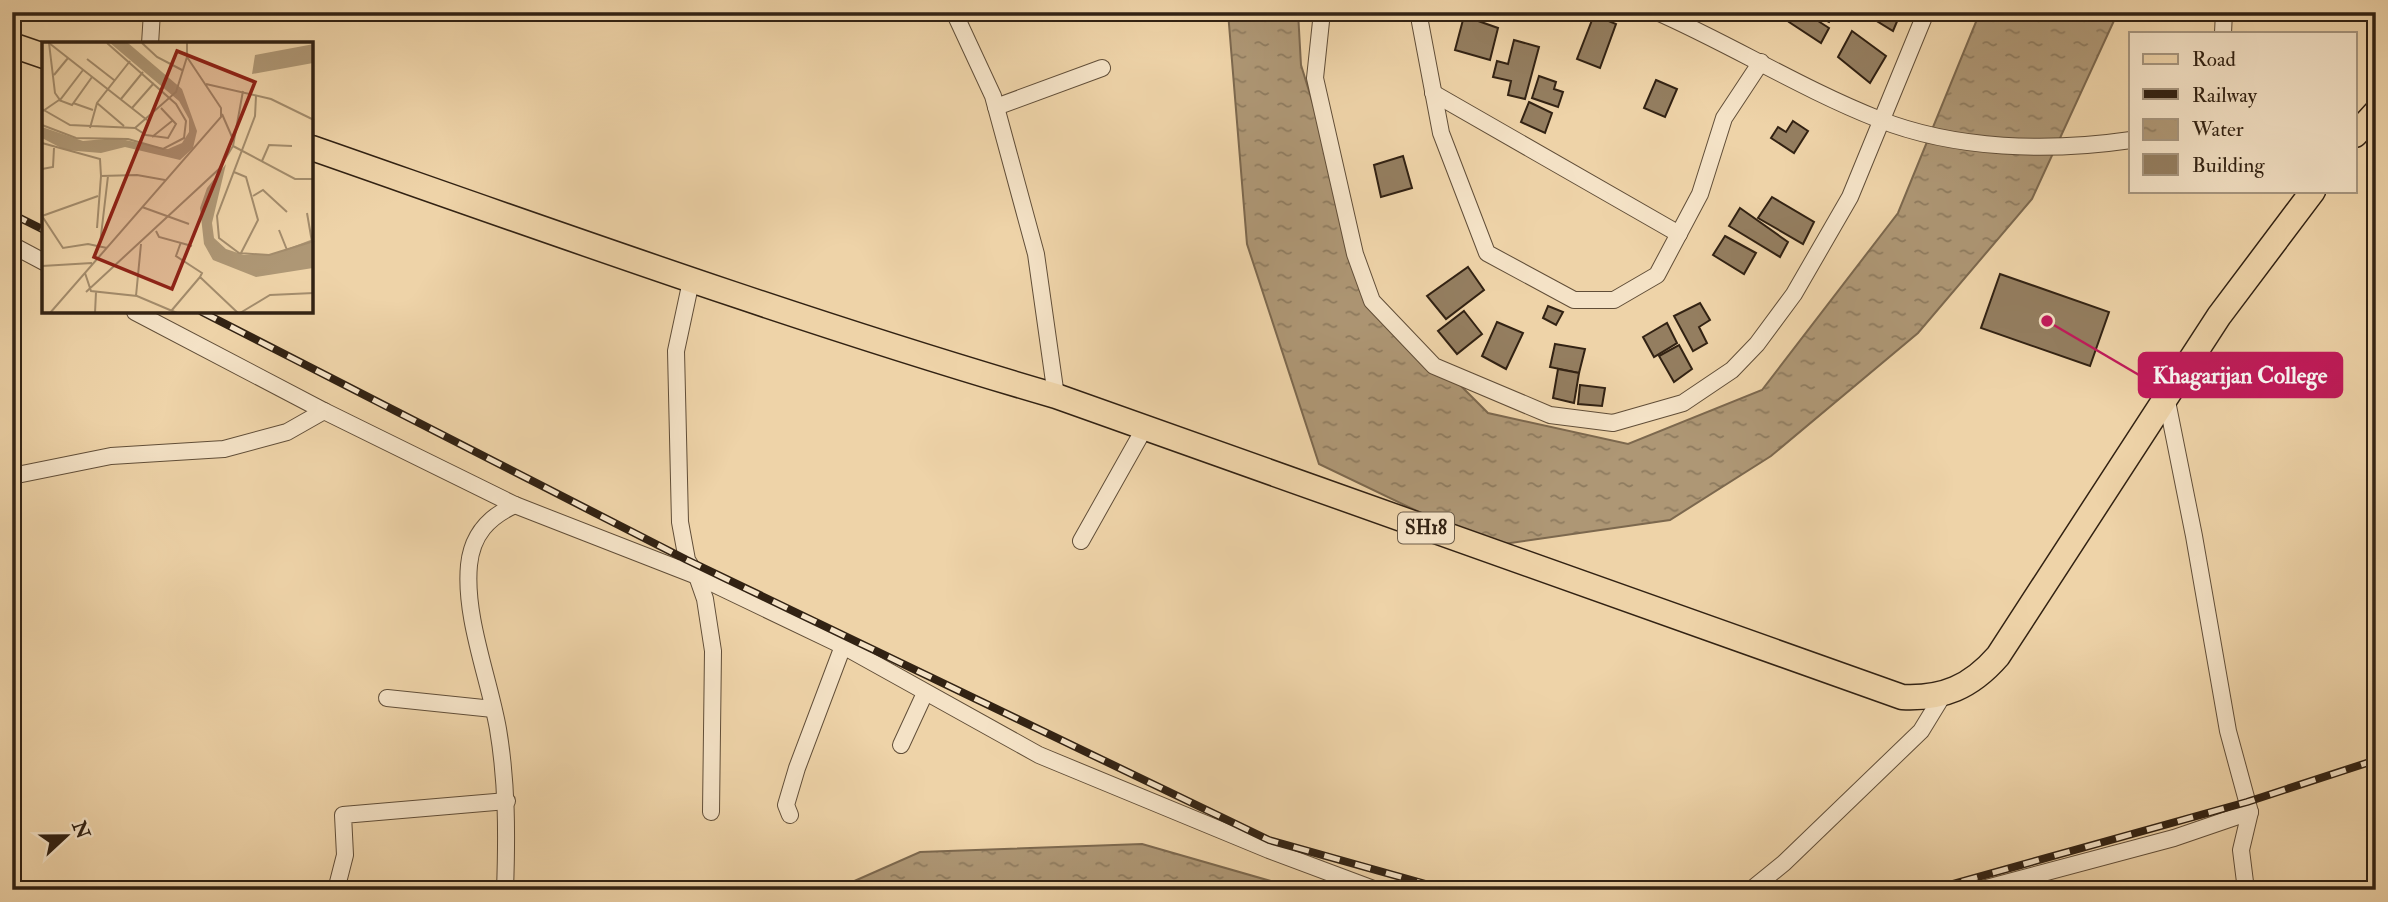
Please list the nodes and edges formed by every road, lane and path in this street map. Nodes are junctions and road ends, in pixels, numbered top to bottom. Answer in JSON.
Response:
{"nodes":[{"id":1,"x":152,"y":12,"type":"edge"},
{"id":2,"x":954,"y":12,"type":"edge"},
{"id":3,"x":1322,"y":12,"type":"edge"},
{"id":4,"x":1422,"y":12,"type":"edge"},
{"id":5,"x":1657,"y":12,"type":"edge"},
{"id":6,"x":1926,"y":12,"type":"edge"},
{"id":7,"x":2224,"y":12,"type":"edge"},
{"id":8,"x":2223,"y":32,"type":"edge"},
{"id":9,"x":150,"y":42,"type":"edge"},
{"id":10,"x":12,"y":45,"type":"edge"},
{"id":11,"x":42,"y":55,"type":"edge"},
{"id":12,"x":1761,"y":62,"type":"junction"},
{"id":13,"x":1102,"y":68,"type":"dead end"},
{"id":14,"x":1433,"y":93,"type":"junction"},
{"id":15,"x":996,"y":107,"type":"junction"},
{"id":16,"x":1880,"y":120,"type":"junction"},
{"id":17,"x":2129,"y":140,"type":"edge"},
{"id":18,"x":313,"y":148,"type":"edge"},
{"id":19,"x":2312,"y":192,"type":"edge"},
{"id":20,"x":1679,"y":234,"type":"junction"},
{"id":21,"x":12,"y":245,"type":"edge"},
{"id":22,"x":42,"y":261,"type":"edge"},
{"id":23,"x":691,"y":281,"type":"junction"},
{"id":24,"x":137,"y":313,"type":"edge"},
{"id":25,"x":1056,"y":396,"type":"junction"},
{"id":26,"x":2166,"y":396,"type":"junction"},
{"id":27,"x":324,"y":411,"type":"junction"},
{"id":28,"x":1144,"y":429,"type":"junction"},
{"id":29,"x":12,"y":476,"type":"edge"},
{"id":30,"x":515,"y":506,"type":"junction"},
{"id":31,"x":1081,"y":541,"type":"dead end"},
{"id":32,"x":697,"y":576,"type":"junction"},
{"id":33,"x":843,"y":646,"type":"junction"},
{"id":34,"x":925,"y":693,"type":"junction"},
{"id":35,"x":1943,"y":695,"type":"junction"},
{"id":36,"x":387,"y":698,"type":"dead end"},
{"id":37,"x":493,"y":709,"type":"junction"},
{"id":38,"x":901,"y":745,"type":"dead end"},
{"id":39,"x":507,"y":801,"type":"junction"},
{"id":40,"x":711,"y":812,"type":"dead end"},
{"id":41,"x":2250,"y":812,"type":"junction"},
{"id":42,"x":790,"y":815,"type":"dead end"},
{"id":43,"x":1752,"y":888,"type":"edge"},
{"id":44,"x":336,"y":890,"type":"edge"},
{"id":45,"x":505,"y":890,"type":"edge"},
{"id":46,"x":1376,"y":890,"type":"edge"},
{"id":47,"x":1979,"y":890,"type":"edge"},
{"id":48,"x":2246,"y":890,"type":"edge"}],
"edges":[{"from":1,"to":9,"type":"street"},
{"from":2,"to":15,"type":"street"},
{"from":3,"to":16,"type":"street"},
{"from":4,"to":14,"type":"street"},
{"from":5,"to":12,"type":"street"},
{"from":6,"to":16,"type":"street"},
{"from":7,"to":8,"type":"street"},
{"from":10,"to":11,"type":"main road"},
{"from":12,"to":16,"type":"street"},
{"from":12,"to":20,"type":"street"},
{"from":13,"to":15,"type":"street"},
{"from":14,"to":20,"type":"street"},
{"from":14,"to":20,"type":"street"},
{"from":15,"to":25,"type":"street"},
{"from":16,"to":17,"type":"street"},
{"from":18,"to":23,"type":"main road","number":"SH18"},
{"from":19,"to":26,"type":"main road","number":"SH18"},
{"from":21,"to":22,"type":"street"},
{"from":23,"to":25,"type":"main road","number":"SH18"},
{"from":23,"to":32,"type":"street"},
{"from":24,"to":27,"type":"street"},
{"from":25,"to":28,"type":"main road","number":"SH18"},
{"from":26,"to":35,"type":"main road","number":"SH18"},
{"from":26,"to":41,"type":"street"},
{"from":27,"to":29,"type":"street"},
{"from":27,"to":30,"type":"street"},
{"from":28,"to":31,"type":"street"},
{"from":28,"to":35,"type":"main road","number":"SH18"},
{"from":30,"to":32,"type":"street"},
{"from":30,"to":37,"type":"street"},
{"from":32,"to":33,"type":"street"},
{"from":32,"to":40,"type":"street"},
{"from":33,"to":34,"type":"street"},
{"from":33,"to":42,"type":"street"},
{"from":34,"to":38,"type":"street"},
{"from":34,"to":46,"type":"street"},
{"from":35,"to":43,"type":"street"},
{"from":36,"to":37,"type":"street"},
{"from":37,"to":39,"type":"street"},
{"from":39,"to":44,"type":"street"},
{"from":39,"to":45,"type":"street"},
{"from":41,"to":47,"type":"street"},
{"from":41,"to":48,"type":"street"}]}
